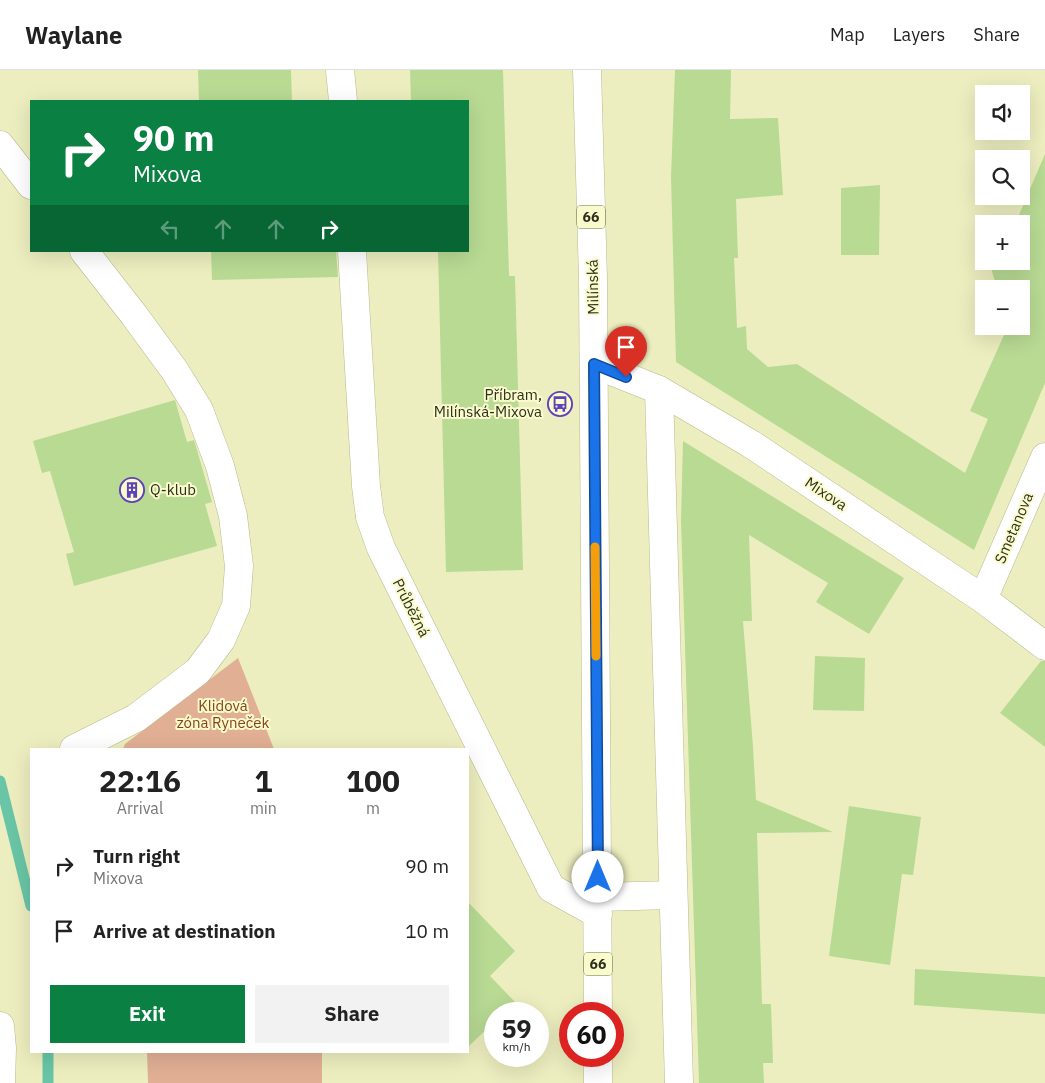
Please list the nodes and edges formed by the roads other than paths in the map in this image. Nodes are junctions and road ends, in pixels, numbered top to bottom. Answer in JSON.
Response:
{"nodes":[{"id":1,"x":340,"y":70,"type":"edge"},
{"id":2,"x":587,"y":70,"type":"edge"},
{"id":3,"x":342,"y":100,"type":"edge"},
{"id":4,"x":0,"y":146,"type":"edge"},
{"id":5,"x":30,"y":184,"type":"edge"},
{"id":6,"x":85,"y":252,"type":"edge"},
{"id":7,"x":352,"y":252,"type":"edge"},
{"id":8,"x":594,"y":364,"type":"junction"},
{"id":9,"x":659,"y":390,"type":"junction"},
{"id":10,"x":1045,"y":457,"type":"edge"},
{"id":11,"x":983,"y":599,"type":"junction"},
{"id":12,"x":1045,"y":646,"type":"edge"},
{"id":13,"x":76,"y":748,"type":"edge"},
{"id":14,"x":674,"y":895,"type":"junction"},
{"id":15,"x":598,"y":906,"type":"junction"},
{"id":16,"x":598,"y":1002,"type":"edge"},
{"id":17,"x":0,"y":1026,"type":"edge"},
{"id":18,"x":598,"y":1067,"type":"edge"},
{"id":19,"x":0,"y":1083,"type":"edge"},
{"id":20,"x":598,"y":1083,"type":"edge"},
{"id":21,"x":679,"y":1083,"type":"edge"}],
"edges":[{"from":1,"to":3,"type":"street"},
{"from":2,"to":8,"type":"street","name":"Milínská","number":"66"},
{"from":4,"to":5,"type":"street"},
{"from":6,"to":13,"type":"street"},
{"from":7,"to":15,"type":"street","name":"Průběžná"},
{"from":8,"to":9,"type":"street","name":"Mixova"},
{"from":8,"to":15,"type":"street","name":"Milínská","number":"66"},
{"from":9,"to":11,"type":"street","name":"Mixova"},
{"from":9,"to":14,"type":"street"},
{"from":10,"to":11,"type":"street","name":"Smetanova"},
{"from":11,"to":12,"type":"street","name":"Mixova"},
{"from":14,"to":15,"type":"street"},
{"from":14,"to":21,"type":"street"},
{"from":15,"to":16,"type":"street","name":"Milínská","number":"66"},
{"from":17,"to":19,"type":"street"},
{"from":18,"to":20,"type":"street"}]}
